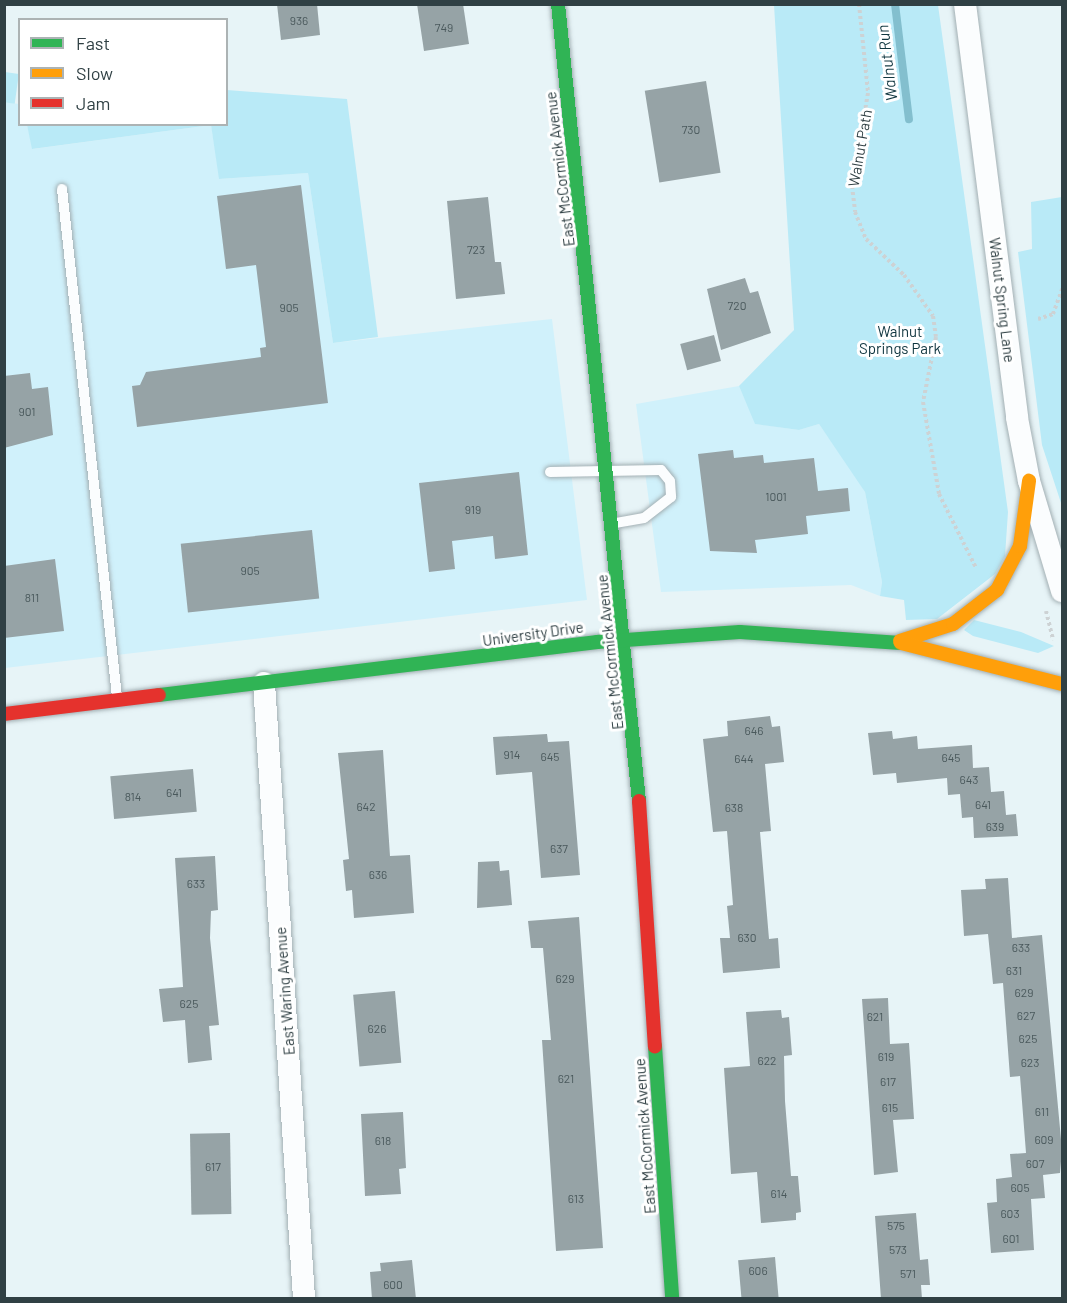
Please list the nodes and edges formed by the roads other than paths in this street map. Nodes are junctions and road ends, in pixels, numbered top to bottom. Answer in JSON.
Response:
{"nodes":[{"id":1,"x":558,"y":4,"type":"edge"},
{"id":2,"x":965,"y":4,"type":"edge"},
{"id":3,"x":62,"y":189,"type":"dead end"},
{"id":4,"x":610,"y":468,"type":"junction"},
{"id":5,"x":550,"y":472,"type":"dead end"},
{"id":6,"x":1029,"y":481,"type":"junction"},
{"id":7,"x":613,"y":523,"type":"junction"},
{"id":8,"x":1062,"y":591,"type":"edge"},
{"id":9,"x":627,"y":639,"type":"junction"},
{"id":10,"x":895,"y":642,"type":"junction"},
{"id":11,"x":264,"y":683,"type":"junction"},
{"id":12,"x":1062,"y":684,"type":"edge"},
{"id":13,"x":117,"y":700,"type":"junction"},
{"id":14,"x":4,"y":714,"type":"edge"},
{"id":15,"x":304,"y":1299,"type":"edge"},
{"id":16,"x":672,"y":1299,"type":"edge"}],
"edges":[{"from":1,"to":4,"type":"main road","name":"East McCormick Avenue"},
{"from":2,"to":6,"type":"street","name":"Walnut Spring Lane"},
{"from":3,"to":13,"type":"lane"},
{"from":4,"to":5,"type":"lane"},
{"from":4,"to":7,"type":"main road","name":"East McCormick Avenue"},
{"from":4,"to":7,"type":"lane"},
{"from":6,"to":8,"type":"street","name":"Walnut Spring Lane"},
{"from":6,"to":10,"type":"main road"},
{"from":7,"to":9,"type":"main road","name":"East McCormick Avenue"},
{"from":9,"to":10,"type":"main road","name":"University Drive"},
{"from":9,"to":11,"type":"main road","name":"University Drive"},
{"from":9,"to":16,"type":"main road","name":"East McCormick Avenue"},
{"from":10,"to":12,"type":"main road","name":"University Drive"},
{"from":11,"to":13,"type":"main road","name":"University Drive"},
{"from":11,"to":15,"type":"street","name":"East Waring Avenue"},
{"from":13,"to":14,"type":"main road","name":"University Drive"}]}
